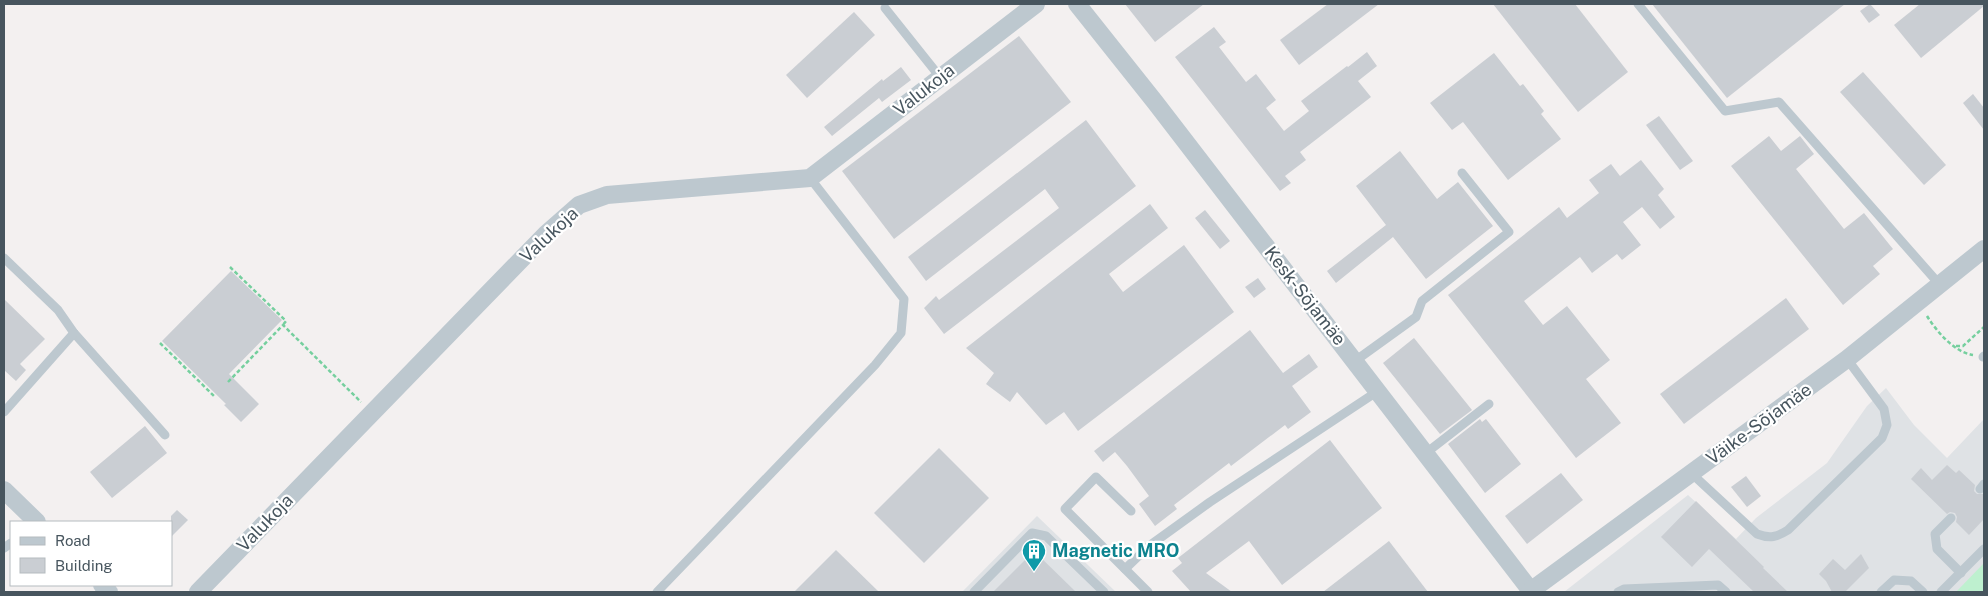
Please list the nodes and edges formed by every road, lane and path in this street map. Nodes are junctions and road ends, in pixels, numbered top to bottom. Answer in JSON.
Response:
{"nodes":[{"id":1,"x":1036,"y":4,"type":"edge"},
{"id":2,"x":1077,"y":4,"type":"edge"},
{"id":3,"x":1638,"y":4,"type":"edge"},
{"id":4,"x":886,"y":8,"type":"dead end"},
{"id":5,"x":940,"y":78,"type":"junction"},
{"id":6,"x":1462,"y":173,"type":"dead end"},
{"id":7,"x":810,"y":178,"type":"junction"},
{"id":8,"x":1984,"y":249,"type":"edge"},
{"id":9,"x":4,"y":258,"type":"edge"},
{"id":10,"x":230,"y":267,"type":"dead end"},
{"id":11,"x":1940,"y":285,"type":"junction"},
{"id":12,"x":1918,"y":302,"type":"junction"},
{"id":13,"x":283,"y":325,"type":"junction"},
{"id":14,"x":1984,"y":327,"type":"edge"},
{"id":15,"x":74,"y":333,"type":"junction"},
{"id":16,"x":160,"y":343,"type":"dead end"},
{"id":17,"x":1954,"y":346,"type":"junction"},
{"id":18,"x":1984,"y":357,"type":"edge"},
{"id":19,"x":1847,"y":359,"type":"junction"},
{"id":20,"x":1355,"y":361,"type":"junction"},
{"id":21,"x":228,"y":382,"type":"dead end"},
{"id":22,"x":1378,"y":391,"type":"junction"},
{"id":23,"x":214,"y":396,"type":"dead end"},
{"id":24,"x":1489,"y":404,"type":"dead end"},
{"id":25,"x":365,"y":406,"type":"dead end"},
{"id":26,"x":4,"y":412,"type":"edge"},
{"id":27,"x":165,"y":435,"type":"dead end"},
{"id":28,"x":1426,"y":453,"type":"junction"},
{"id":29,"x":1692,"y":473,"type":"junction"},
{"id":30,"x":4,"y":490,"type":"edge"},
{"id":31,"x":1131,"y":511,"type":"dead end"},
{"id":32,"x":1951,"y":518,"type":"dead end"},
{"id":33,"x":36,"y":521,"type":"edge"},
{"id":34,"x":1984,"y":549,"type":"edge"},
{"id":35,"x":1125,"y":569,"type":"junction"},
{"id":36,"x":1961,"y":572,"type":"junction"},
{"id":37,"x":198,"y":592,"type":"edge"},
{"id":38,"x":657,"y":592,"type":"edge"},
{"id":39,"x":974,"y":592,"type":"edge"},
{"id":40,"x":1104,"y":592,"type":"edge"},
{"id":41,"x":1148,"y":592,"type":"edge"},
{"id":42,"x":1530,"y":592,"type":"edge"},
{"id":43,"x":1618,"y":592,"type":"edge"},
{"id":44,"x":1726,"y":592,"type":"edge"},
{"id":45,"x":1881,"y":592,"type":"edge"},
{"id":46,"x":1923,"y":592,"type":"edge"},
{"id":47,"x":1941,"y":592,"type":"edge"}],
"edges":[{"from":1,"to":5,"type":"street","name":"Valukoja"},
{"from":2,"to":20,"type":"street","name":"Kesk-Sõjamäe"},
{"from":3,"to":11,"type":"lane"},
{"from":4,"to":5,"type":"lane"},
{"from":5,"to":7,"type":"street","name":"Valukoja"},
{"from":6,"to":20,"type":"lane"},
{"from":7,"to":37,"type":"street","name":"Valukoja"},
{"from":7,"to":38,"type":"lane"},
{"from":8,"to":11,"type":"street","name":"Väike-Sõjamäe"},
{"from":9,"to":15,"type":"lane"},
{"from":10,"to":13,"type":"path"},
{"from":11,"to":12,"type":"street","name":"Väike-Sõjamäe"},
{"from":12,"to":17,"type":"path"},
{"from":12,"to":19,"type":"street","name":"Väike-Sõjamäe"},
{"from":13,"to":21,"type":"path"},
{"from":13,"to":25,"type":"path"},
{"from":14,"to":17,"type":"path"},
{"from":15,"to":26,"type":"lane"},
{"from":15,"to":27,"type":"lane"},
{"from":16,"to":23,"type":"path"},
{"from":17,"to":18,"type":"path"},
{"from":19,"to":29,"type":"street","name":"Väike-Sõjamäe"},
{"from":19,"to":29,"type":"lane"},
{"from":20,"to":22,"type":"street","name":"Kesk-Sõjamäe"},
{"from":22,"to":28,"type":"street","name":"Kesk-Sõjamäe"},
{"from":22,"to":35,"type":"lane"},
{"from":24,"to":28,"type":"lane"},
{"from":28,"to":42,"type":"street","name":"Kesk-Sõjamäe"},
{"from":29,"to":42,"type":"street","name":"Väike-Sõjamäe"},
{"from":30,"to":33,"type":"street"},
{"from":31,"to":35,"type":"lane"},
{"from":32,"to":36,"type":"lane"},
{"from":34,"to":36,"type":"lane"},
{"from":35,"to":41,"type":"lane"},
{"from":36,"to":47,"type":"lane"},
{"from":39,"to":40,"type":"lane"},
{"from":43,"to":44,"type":"lane"},
{"from":45,"to":46,"type":"lane"}]}
